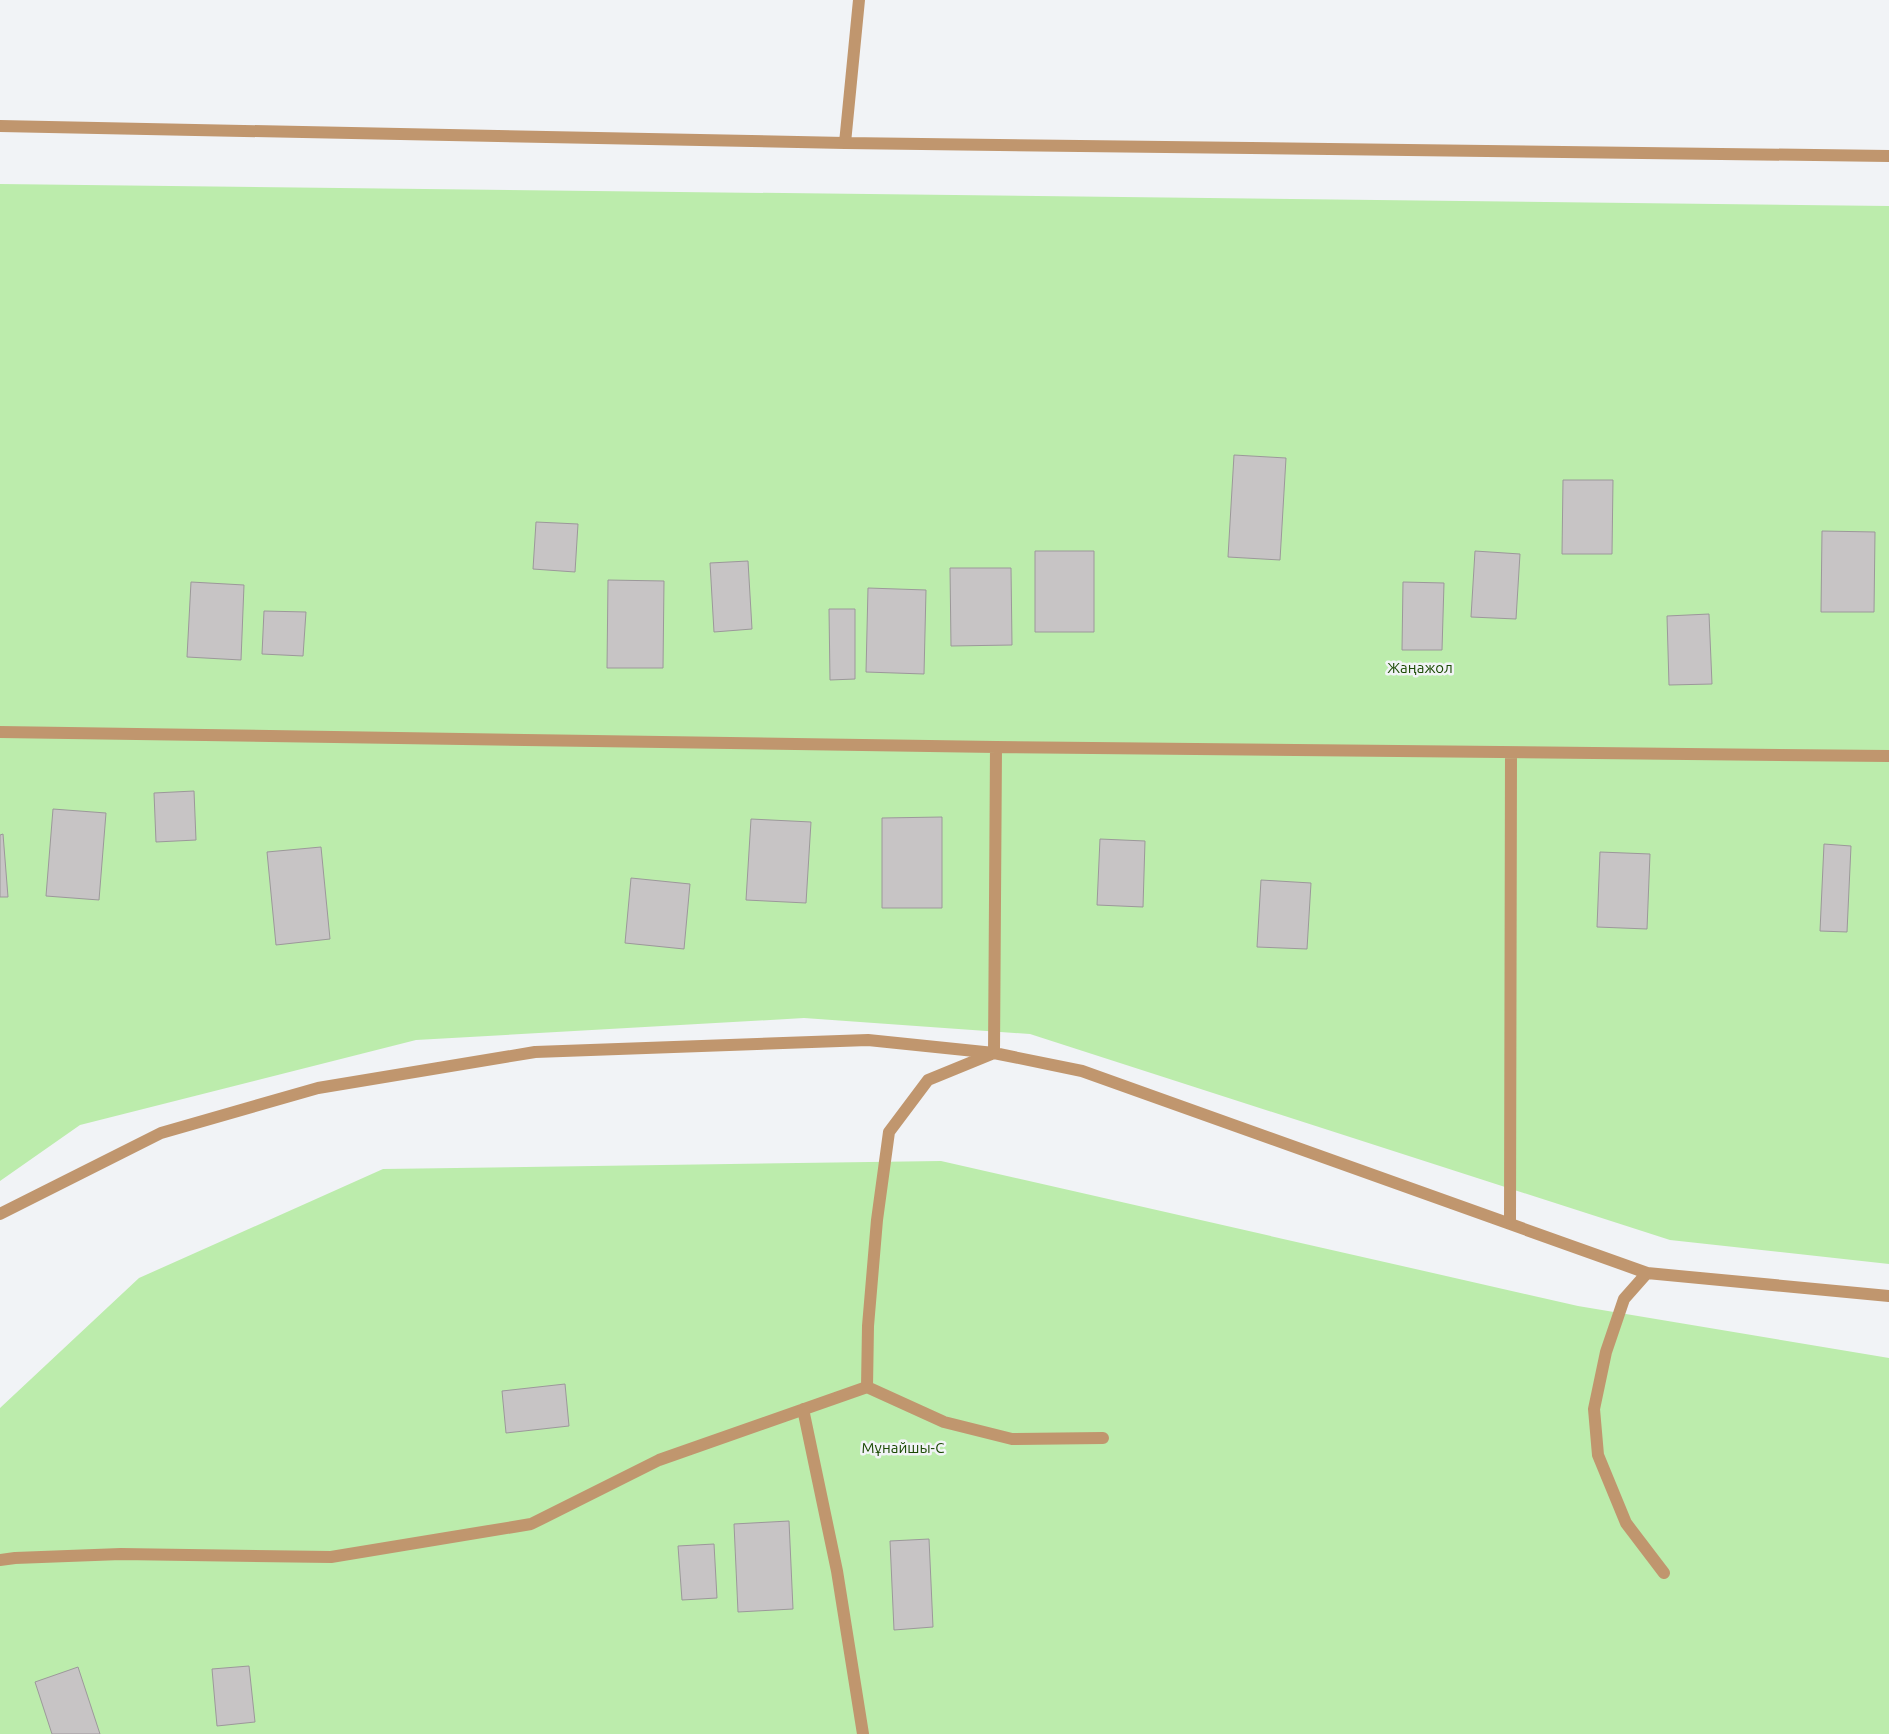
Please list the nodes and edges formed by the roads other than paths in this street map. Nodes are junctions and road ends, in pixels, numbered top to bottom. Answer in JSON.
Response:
{"nodes":[{"id":1,"x":859,"y":0,"type":"edge"},
{"id":2,"x":0,"y":126,"type":"edge"},
{"id":3,"x":845,"y":143,"type":"junction"},
{"id":4,"x":1889,"y":156,"type":"edge"},
{"id":5,"x":0,"y":732,"type":"edge"},
{"id":6,"x":996,"y":747,"type":"junction"},
{"id":7,"x":1511,"y":753,"type":"junction"},
{"id":8,"x":1889,"y":756,"type":"edge"},
{"id":9,"x":994,"y":1052,"type":"junction"},
{"id":10,"x":0,"y":1214,"type":"edge"},
{"id":11,"x":1510,"y":1224,"type":"junction"},
{"id":12,"x":1647,"y":1273,"type":"junction"},
{"id":13,"x":1889,"y":1296,"type":"edge"},
{"id":14,"x":867,"y":1387,"type":"junction"},
{"id":15,"x":804,"y":1409,"type":"junction"},
{"id":16,"x":1103,"y":1438,"type":"dead end"},
{"id":17,"x":0,"y":1560,"type":"edge"},
{"id":18,"x":1664,"y":1573,"type":"dead end"},
{"id":19,"x":863,"y":1734,"type":"edge"}],
"edges":[{"from":1,"to":3,"type":"street"},
{"from":2,"to":3,"type":"street"},
{"from":3,"to":4,"type":"street"},
{"from":5,"to":6,"type":"street"},
{"from":6,"to":7,"type":"street"},
{"from":6,"to":9,"type":"street"},
{"from":7,"to":8,"type":"street"},
{"from":7,"to":11,"type":"street"},
{"from":9,"to":10,"type":"street"},
{"from":9,"to":11,"type":"street"},
{"from":9,"to":14,"type":"street"},
{"from":11,"to":12,"type":"street"},
{"from":12,"to":13,"type":"street"},
{"from":12,"to":18,"type":"street"},
{"from":14,"to":15,"type":"street"},
{"from":14,"to":16,"type":"street"},
{"from":15,"to":17,"type":"street"},
{"from":15,"to":19,"type":"street"}]}
